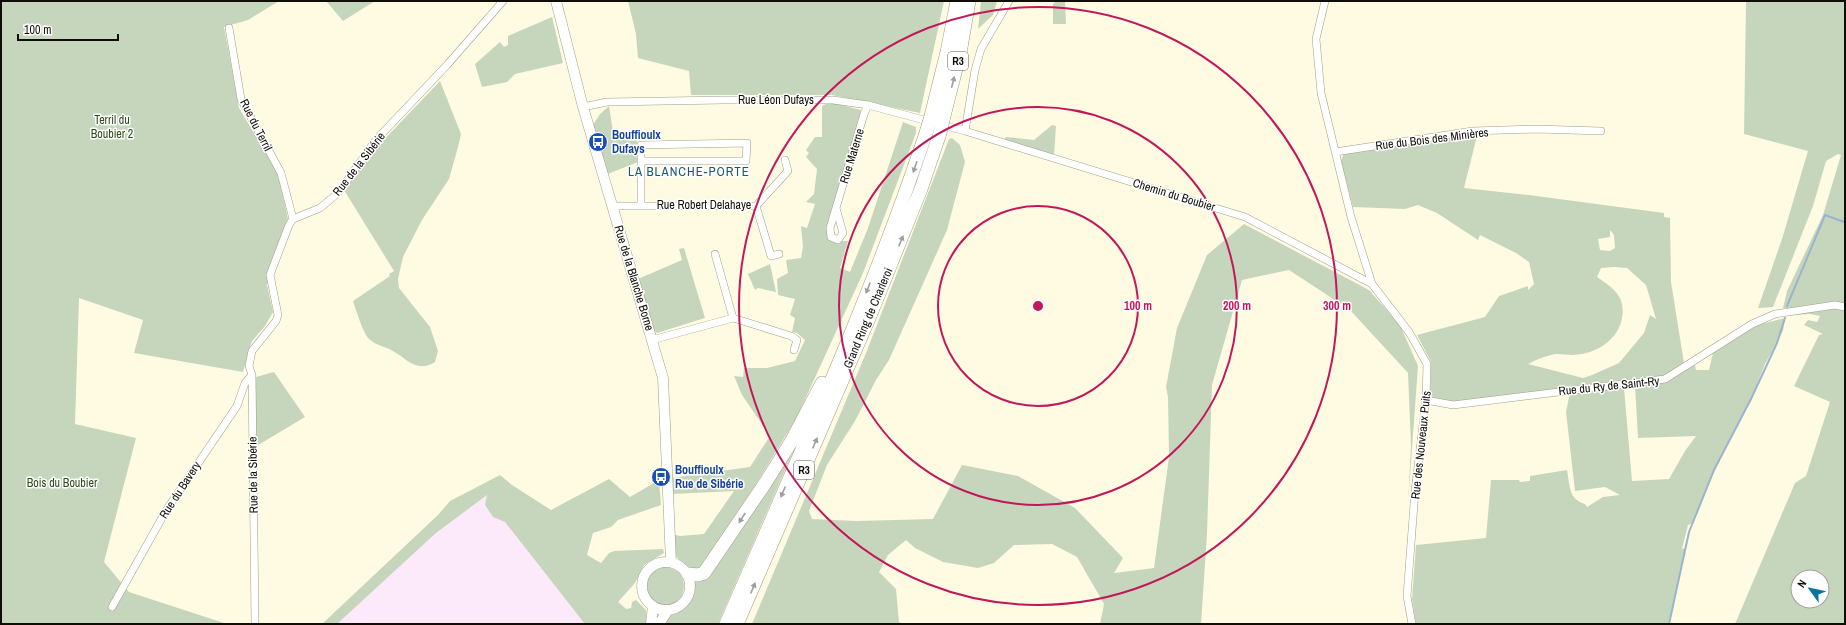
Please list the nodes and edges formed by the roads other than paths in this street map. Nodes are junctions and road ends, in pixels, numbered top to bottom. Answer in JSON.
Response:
{"nodes":[{"id":1,"x":502,"y":1,"type":"edge"},
{"id":2,"x":556,"y":1,"type":"edge"},
{"id":3,"x":956,"y":1,"type":"edge"},
{"id":4,"x":969,"y":1,"type":"edge"},
{"id":5,"x":1009,"y":1,"type":"edge"},
{"id":6,"x":1325,"y":1,"type":"edge"},
{"id":7,"x":229,"y":28,"type":"dead end"},
{"id":8,"x":868,"y":104,"type":"junction"},
{"id":9,"x":583,"y":107,"type":"junction"},
{"id":10,"x":937,"y":118,"type":"junction"},
{"id":11,"x":965,"y":131,"type":"junction"},
{"id":12,"x":1601,"y":131,"type":"dead end"},
{"id":13,"x":934,"y":132,"type":"junction"},
{"id":14,"x":1335,"y":152,"type":"junction"},
{"id":15,"x":785,"y":160,"type":"dead end"},
{"id":16,"x":641,"y":161,"type":"junction"},
{"id":17,"x":641,"y":205,"type":"junction"},
{"id":18,"x":612,"y":206,"type":"junction"},
{"id":19,"x":756,"y":206,"type":"junction"},
{"id":20,"x":836,"y":208,"type":"dead end"},
{"id":21,"x":293,"y":219,"type":"junction"},
{"id":22,"x":715,"y":254,"type":"dead end"},
{"id":23,"x":779,"y":254,"type":"dead end"},
{"id":24,"x":1372,"y":284,"type":"junction"},
{"id":25,"x":1845,"y":307,"type":"edge"},
{"id":26,"x":733,"y":318,"type":"junction"},
{"id":27,"x":652,"y":340,"type":"junction"},
{"id":28,"x":794,"y":350,"type":"dead end"},
{"id":29,"x":842,"y":353,"type":"junction"},
{"id":30,"x":252,"y":375,"type":"junction"},
{"id":31,"x":1426,"y":400,"type":"junction"},
{"id":32,"x":671,"y":562,"type":"junction"},
{"id":33,"x":688,"y":574,"type":"junction"},
{"id":34,"x":652,"y":606,"type":"junction"},
{"id":35,"x":112,"y":607,"type":"dead end"},
{"id":36,"x":668,"y":610,"type":"junction"},
{"id":37,"x":255,"y":621,"type":"dead end"},
{"id":38,"x":652,"y":624,"type":"edge"},
{"id":39,"x":659,"y":624,"type":"edge"},
{"id":40,"x":726,"y":624,"type":"edge"},
{"id":41,"x":737,"y":624,"type":"edge"},
{"id":42,"x":1412,"y":624,"type":"edge"}],
"edges":[{"from":1,"to":21,"type":"street","name":"Rue de la Sibérie"},
{"from":2,"to":9,"type":"street","name":"Rue de la Blanche Borne"},
{"from":3,"to":10,"type":"highway","name":"Grand Ring de Charleroi","number":"R3"},
{"from":10,"to":4,"type":"highway","name":"Grand Ring de Charleroi","number":"R3","one_way":true},
{"from":5,"to":11,"type":"street"},
{"from":6,"to":14,"type":"street"},
{"from":7,"to":21,"type":"street","name":"Rue du Terril"},
{"from":8,"to":9,"type":"street","name":"Rue Léon Dufays"},
{"from":8,"to":11,"type":"street","name":"Rue Léon Dufays"},
{"from":8,"to":20,"type":"street","name":"Rue Materne"},
{"from":9,"to":18,"type":"street","name":"Rue de la Blanche Borne"},
{"from":10,"to":13,"type":"highway","name":"Grand Ring de Charleroi","number":"R3","bridge":true},
{"from":11,"to":24,"type":"street","name":"Chemin du Boubier"},
{"from":12,"to":14,"type":"street","name":"Rue du Bois des Minières"},
{"from":13,"to":29,"type":"highway","name":"Grand Ring de Charleroi","number":"R3","one_way":true},
{"from":41,"to":13,"type":"highway","name":"Grand Ring de Charleroi","number":"R3","one_way":true},
{"from":14,"to":24,"type":"street"},
{"from":15,"to":19,"type":"street","name":"Rue Robert Delahaye"},
{"from":16,"to":16,"type":"street","name":"Rue Robert Delahaye"},
{"from":16,"to":17,"type":"street","name":"Rue Robert Delahaye"},
{"from":17,"to":18,"type":"street","name":"Rue Robert Delahaye"},
{"from":17,"to":19,"type":"street","name":"Rue Robert Delahaye"},
{"from":18,"to":27,"type":"street","name":"Rue de la Blanche Borne"},
{"from":19,"to":23,"type":"street"},
{"from":21,"to":30,"type":"street","name":"Rue de la Sibérie"},
{"from":22,"to":26,"type":"street"},
{"from":24,"to":31,"type":"street","name":"Rue des Nouveaux Puits"},
{"from":25,"to":31,"type":"street","name":"Rue du Ry de Saint-Ry"},
{"from":26,"to":27,"type":"street"},
{"from":26,"to":28,"type":"street"},
{"from":27,"to":32,"type":"street","name":"Rue de la Blanche Borne"},
{"from":29,"to":33,"type":"highway","one_way":true},
{"from":29,"to":40,"type":"highway","name":"Grand Ring de Charleroi","number":"R3","one_way":true},
{"from":30,"to":35,"type":"street","name":"Rue du Bavery"},
{"from":30,"to":37,"type":"street","name":"Rue de la Sibérie"},
{"from":31,"to":42,"type":"street","name":"Rue des Nouveaux Puits"},
{"from":32,"to":33,"type":"street"},
{"from":32,"to":34,"type":"street"},
{"from":33,"to":36,"type":"street"},
{"from":34,"to":36,"type":"street"},
{"from":34,"to":38,"type":"street"},
{"from":36,"to":39,"type":"street"}]}
